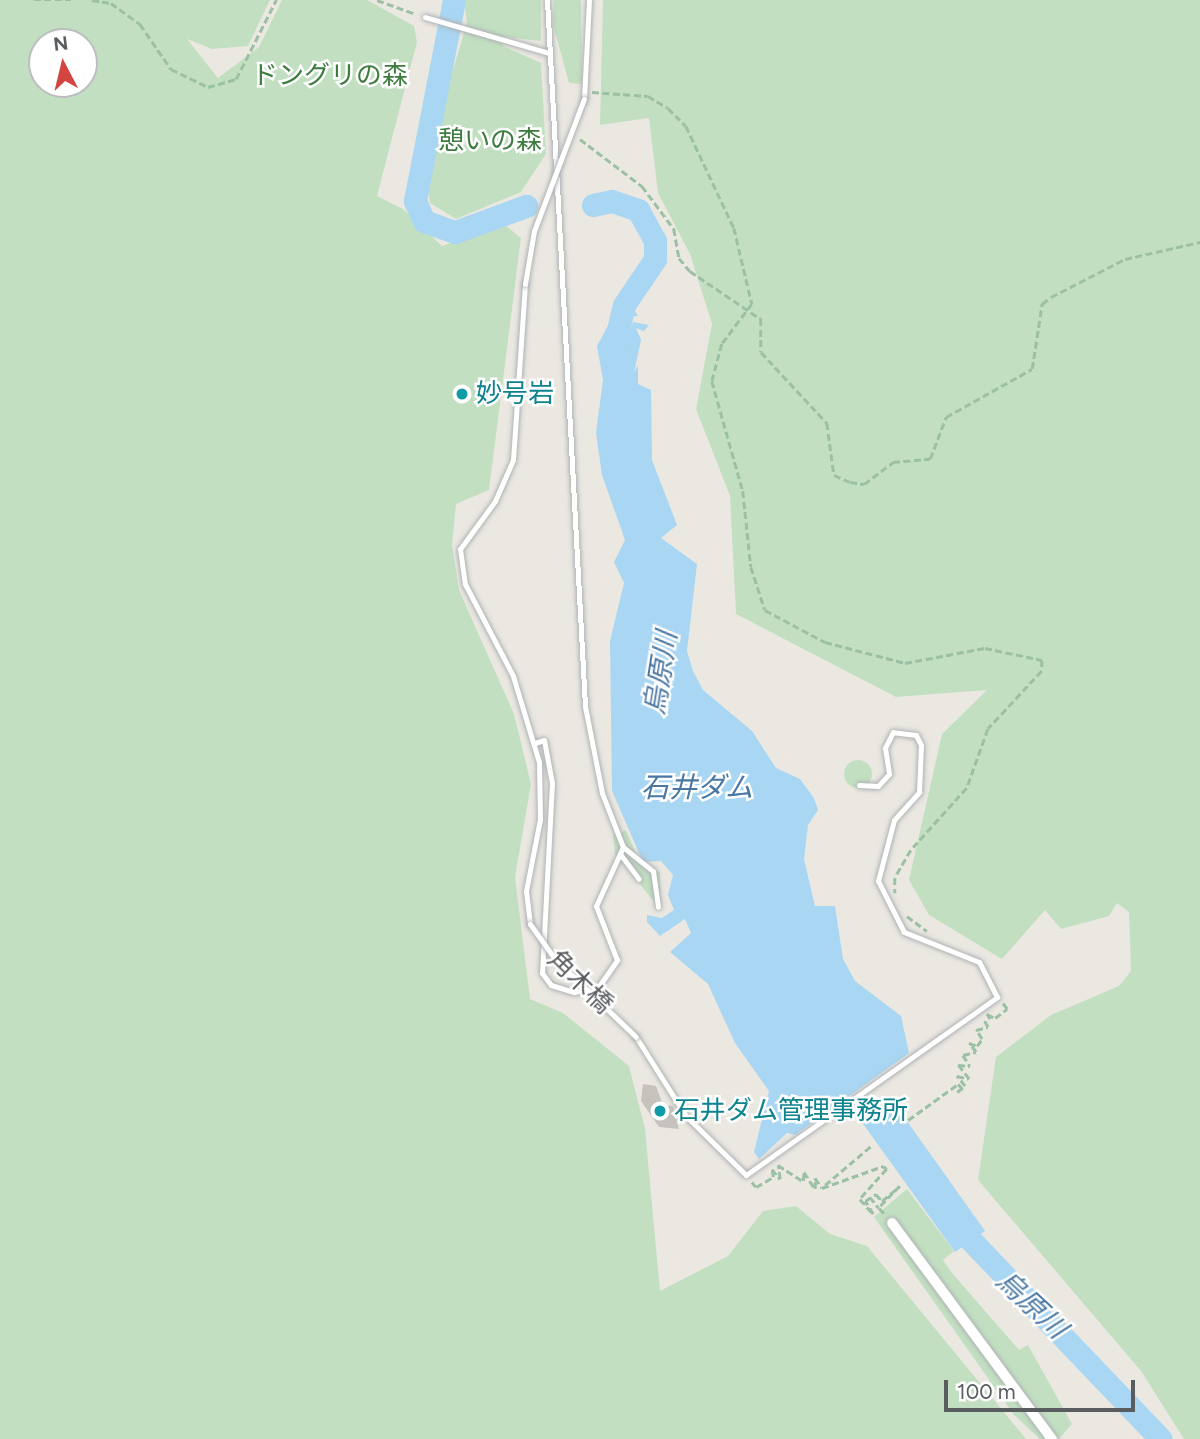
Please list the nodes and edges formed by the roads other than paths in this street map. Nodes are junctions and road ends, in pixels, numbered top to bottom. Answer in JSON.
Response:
{"nodes":[{"id":1,"x":547,"y":0,"type":"edge"},
{"id":2,"x":589,"y":0,"type":"edge"},
{"id":3,"x":425,"y":17,"type":"road end"},
{"id":4,"x":549,"y":53,"type":"junction"},
{"id":5,"x":535,"y":743,"type":"junction"},
{"id":6,"x":859,"y":785,"type":"dead end"},
{"id":7,"x":623,"y":847,"type":"junction"},
{"id":8,"x":620,"y":854,"type":"junction"},
{"id":9,"x":639,"y":879,"type":"dead end"},
{"id":10,"x":658,"y":907,"type":"dead end"},
{"id":11,"x":892,"y":1223,"type":"road end"},
{"id":12,"x":1052,"y":1439,"type":"edge"}],
"edges":[{"from":1,"to":4,"type":"lane"},
{"from":2,"to":5,"type":"lane","bridge":true},
{"from":3,"to":4,"type":"lane"},
{"from":4,"to":7,"type":"lane"},
{"from":5,"to":6,"type":"lane","name":"角木橋","bridge":true},
{"from":5,"to":8,"type":"lane"},
{"from":7,"to":8,"type":"lane"},
{"from":7,"to":10,"type":"lane"},
{"from":8,"to":9,"type":"lane"},
{"from":11,"to":12,"type":"street"}]}
